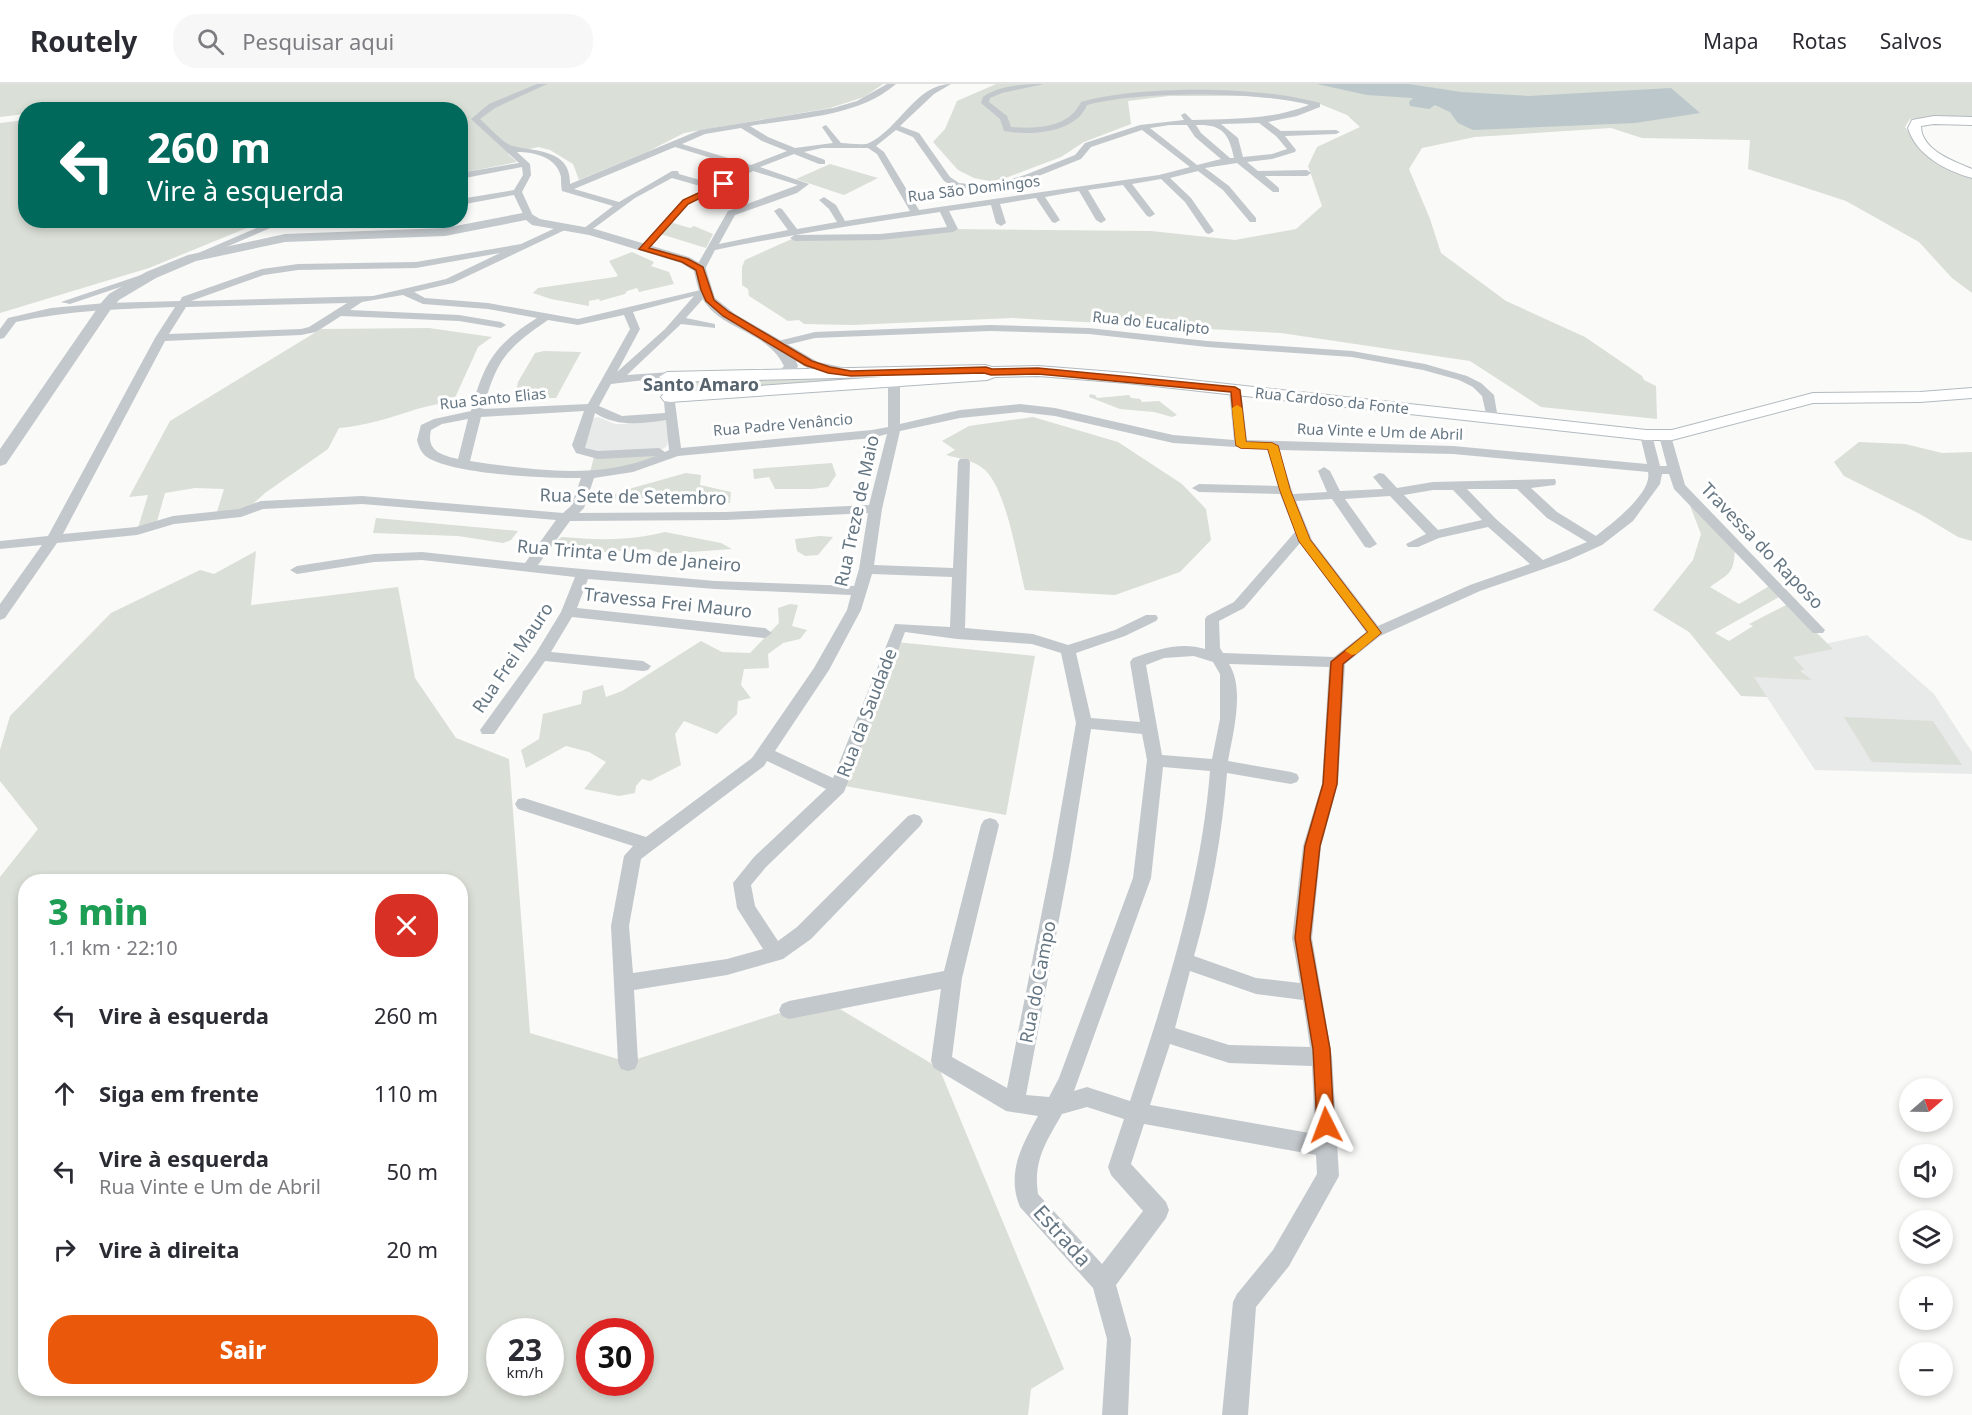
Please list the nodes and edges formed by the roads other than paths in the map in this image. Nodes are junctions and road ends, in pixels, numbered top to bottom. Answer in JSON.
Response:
{"nodes":[{"id":1,"x":543,"y":84,"type":"edge"},
{"id":2,"x":892,"y":84,"type":"edge"},
{"id":3,"x":947,"y":84,"type":"edge"},
{"id":4,"x":1040,"y":84,"type":"edge"},
{"id":5,"x":1222,"y":110,"type":"dead end"},
{"id":6,"x":1182,"y":111,"type":"dead end"},
{"id":7,"x":1212,"y":121,"type":"junction"},
{"id":8,"x":1261,"y":121,"type":"junction"},
{"id":9,"x":1972,"y":121,"type":"edge"},
{"id":10,"x":1190,"y":122,"type":"junction"},
{"id":11,"x":1229,"y":122,"type":"junction"},
{"id":12,"x":742,"y":125,"type":"junction"},
{"id":13,"x":826,"y":127,"type":"dead end"},
{"id":14,"x":895,"y":127,"type":"junction"},
{"id":15,"x":1143,"y":127,"type":"junction"},
{"id":16,"x":1336,"y":132,"type":"dead end"},
{"id":17,"x":1279,"y":134,"type":"junction"},
{"id":18,"x":675,"y":144,"type":"junction"},
{"id":19,"x":838,"y":144,"type":"junction"},
{"id":20,"x":870,"y":146,"type":"junction"},
{"id":21,"x":510,"y":149,"type":"junction"},
{"id":22,"x":794,"y":152,"type":"junction"},
{"id":23,"x":1234,"y":161,"type":"junction"},
{"id":24,"x":822,"y":162,"type":"dead end"},
{"id":25,"x":526,"y":164,"type":"junction"},
{"id":26,"x":751,"y":168,"type":"junction"},
{"id":27,"x":1198,"y":169,"type":"junction"},
{"id":28,"x":1307,"y":173,"type":"dead end"},
{"id":29,"x":1256,"y":174,"type":"junction"},
{"id":30,"x":1972,"y":174,"type":"edge"},
{"id":31,"x":468,"y":175,"type":"edge"},
{"id":32,"x":1163,"y":176,"type":"junction"},
{"id":33,"x":1125,"y":182,"type":"junction"},
{"id":34,"x":716,"y":187,"type":"junction"},
{"id":35,"x":1082,"y":188,"type":"junction"},
{"id":36,"x":565,"y":189,"type":"junction"},
{"id":37,"x":1276,"y":190,"type":"dead end"},
{"id":38,"x":517,"y":192,"type":"junction"},
{"id":39,"x":1040,"y":197,"type":"junction"},
{"id":40,"x":906,"y":199,"type":"junction"},
{"id":41,"x":824,"y":200,"type":"dead end"},
{"id":42,"x":468,"y":201,"type":"edge"},
{"id":43,"x":995,"y":203,"type":"junction"},
{"id":44,"x":620,"y":205,"type":"junction"},
{"id":45,"x":943,"y":208,"type":"junction"},
{"id":46,"x":778,"y":211,"type":"dead end"},
{"id":47,"x":916,"y":212,"type":"junction"},
{"id":48,"x":900,"y":214,"type":"junction"},
{"id":49,"x":1149,"y":214,"type":"dead end"},
{"id":50,"x":528,"y":216,"type":"junction"},
{"id":51,"x":876,"y":218,"type":"junction"},
{"id":52,"x":1055,"y":220,"type":"dead end"},
{"id":53,"x":1101,"y":220,"type":"dead end"},
{"id":54,"x":1253,"y":220,"type":"dead end"},
{"id":55,"x":842,"y":223,"type":"junction"},
{"id":56,"x":1001,"y":223,"type":"dead end"},
{"id":57,"x":265,"y":228,"type":"edge"},
{"id":58,"x":466,"y":228,"type":"edge"},
{"id":59,"x":468,"y":228,"type":"edge"},
{"id":60,"x":564,"y":228,"type":"junction"},
{"id":61,"x":793,"y":230,"type":"junction"},
{"id":62,"x":586,"y":231,"type":"junction"},
{"id":63,"x":1209,"y":231,"type":"dead end"},
{"id":64,"x":912,"y":233,"type":"junction"},
{"id":65,"x":765,"y":236,"type":"junction"},
{"id":66,"x":524,"y":246,"type":"junction"},
{"id":67,"x":713,"y":248,"type":"junction"},
{"id":68,"x":643,"y":249,"type":"junction"},
{"id":69,"x":192,"y":258,"type":"junction"},
{"id":70,"x":700,"y":269,"type":"junction"},
{"id":71,"x":151,"y":275,"type":"junction"},
{"id":72,"x":705,"y":290,"type":"junction"},
{"id":73,"x":407,"y":293,"type":"junction"},
{"id":74,"x":360,"y":299,"type":"junction"},
{"id":75,"x":183,"y":303,"type":"junction"},
{"id":76,"x":106,"y":306,"type":"junction"},
{"id":77,"x":627,"y":310,"type":"junction"},
{"id":78,"x":339,"y":313,"type":"junction"},
{"id":79,"x":544,"y":318,"type":"junction"},
{"id":80,"x":12,"y":320,"type":"junction"},
{"id":81,"x":678,"y":320,"type":"junction"},
{"id":82,"x":587,"y":322,"type":"junction"},
{"id":83,"x":632,"y":322,"type":"junction"},
{"id":84,"x":0,"y":324,"type":"edge"},
{"id":85,"x":501,"y":325,"type":"dead end"},
{"id":86,"x":711,"y":326,"type":"dead end"},
{"id":87,"x":0,"y":336,"type":"edge"},
{"id":88,"x":161,"y":338,"type":"junction"},
{"id":89,"x":779,"y":345,"type":"junction"},
{"id":90,"x":851,"y":373,"type":"junction"},
{"id":91,"x":782,"y":375,"type":"junction"},
{"id":92,"x":894,"y":376,"type":"junction"},
{"id":93,"x":668,"y":377,"type":"junction"},
{"id":94,"x":611,"y":380,"type":"junction"},
{"id":95,"x":1235,"y":390,"type":"junction"},
{"id":96,"x":1972,"y":393,"type":"edge"},
{"id":97,"x":670,"y":398,"type":"junction"},
{"id":98,"x":593,"y":407,"type":"junction"},
{"id":99,"x":477,"y":415,"type":"junction"},
{"id":100,"x":672,"y":415,"type":"junction"},
{"id":101,"x":1492,"y":419,"type":"junction"},
{"id":102,"x":894,"y":430,"type":"junction"},
{"id":103,"x":1646,"y":435,"type":"junction"},
{"id":104,"x":1669,"y":435,"type":"junction"},
{"id":105,"x":1241,"y":445,"type":"junction"},
{"id":106,"x":1272,"y":446,"type":"junction"},
{"id":107,"x":675,"y":452,"type":"junction"},
{"id":108,"x":0,"y":461,"type":"edge"},
{"id":109,"x":964,"y":462,"type":"dead end"},
{"id":110,"x":463,"y":463,"type":"junction"},
{"id":111,"x":1654,"y":468,"type":"junction"},
{"id":112,"x":1324,"y":471,"type":"dead end"},
{"id":113,"x":1675,"y":471,"type":"junction"},
{"id":114,"x":589,"y":475,"type":"junction"},
{"id":115,"x":1379,"y":477,"type":"dead end"},
{"id":116,"x":1550,"y":482,"type":"dead end"},
{"id":117,"x":1456,"y":485,"type":"junction"},
{"id":118,"x":1520,"y":485,"type":"junction"},
{"id":119,"x":1198,"y":488,"type":"dead end"},
{"id":120,"x":1393,"y":491,"type":"junction"},
{"id":121,"x":1287,"y":494,"type":"junction"},
{"id":122,"x":1336,"y":496,"type":"junction"},
{"id":123,"x":875,"y":509,"type":"junction"},
{"id":124,"x":569,"y":517,"type":"junction"},
{"id":125,"x":1491,"y":522,"type":"junction"},
{"id":126,"x":1301,"y":533,"type":"junction"},
{"id":127,"x":1435,"y":535,"type":"junction"},
{"id":128,"x":54,"y":538,"type":"junction"},
{"id":129,"x":1597,"y":542,"type":"junction"},
{"id":130,"x":1370,"y":544,"type":"dead end"},
{"id":131,"x":1413,"y":544,"type":"dead end"},
{"id":132,"x":0,"y":546,"type":"edge"},
{"id":133,"x":1539,"y":564,"type":"junction"},
{"id":134,"x":529,"y":568,"type":"junction"},
{"id":135,"x":297,"y":570,"type":"dead end"},
{"id":136,"x":866,"y":570,"type":"junction"},
{"id":137,"x":959,"y":573,"type":"junction"},
{"id":138,"x":584,"y":574,"type":"junction"},
{"id":139,"x":861,"y":591,"type":"junction"},
{"id":140,"x":568,"y":612,"type":"junction"},
{"id":141,"x":0,"y":615,"type":"edge"},
{"id":142,"x":1151,"y":618,"type":"dead end"},
{"id":143,"x":1818,"y":630,"type":"dead end"},
{"id":144,"x":765,"y":633,"type":"dead end"},
{"id":145,"x":1375,"y":633,"type":"junction"},
{"id":146,"x":957,"y":634,"type":"junction"},
{"id":147,"x":1068,"y":650,"type":"junction"},
{"id":148,"x":541,"y":656,"type":"junction"},
{"id":149,"x":1217,"y":658,"type":"junction"},
{"id":150,"x":1337,"y":662,"type":"junction"},
{"id":151,"x":643,"y":666,"type":"dead end"},
{"id":152,"x":1084,"y":723,"type":"junction"},
{"id":153,"x":1150,"y":729,"type":"junction"},
{"id":154,"x":488,"y":730,"type":"dead end"},
{"id":155,"x":765,"y":753,"type":"junction"},
{"id":156,"x":1155,"y":760,"type":"junction"},
{"id":157,"x":1219,"y":766,"type":"junction"},
{"id":158,"x":1290,"y":778,"type":"dead end"},
{"id":159,"x":838,"y":788,"type":"junction"},
{"id":160,"x":524,"y":804,"type":"dead end"},
{"id":161,"x":914,"y":821,"type":"dead end"},
{"id":162,"x":990,"y":825,"type":"dead end"},
{"id":163,"x":648,"y":844,"type":"junction"},
{"id":164,"x":776,"y":953,"type":"junction"},
{"id":165,"x":1184,"y":961,"type":"junction"},
{"id":166,"x":952,"y":978,"type":"junction"},
{"id":167,"x":624,"y":983,"type":"junction"},
{"id":168,"x":1312,"y":993,"type":"junction"},
{"id":169,"x":789,"y":1010,"type":"dead end"},
{"id":170,"x":1163,"y":1033,"type":"junction"},
{"id":171,"x":1322,"y":1057,"type":"junction"},
{"id":172,"x":628,"y":1062,"type":"dead end"},
{"id":173,"x":1014,"y":1104,"type":"junction"},
{"id":174,"x":1053,"y":1107,"type":"junction"},
{"id":175,"x":1137,"y":1113,"type":"junction"},
{"id":176,"x":1327,"y":1147,"type":"junction"},
{"id":177,"x":1103,"y":1282,"type":"junction"},
{"id":178,"x":1115,"y":1415,"type":"edge"},
{"id":179,"x":1235,"y":1415,"type":"edge"}],
"edges":[{"from":1,"to":21,"type":"street"},
{"from":2,"to":12,"type":"street"},
{"from":3,"to":14,"type":"street"},
{"from":4,"to":8,"type":"street"},
{"from":5,"to":11,"type":"street"},
{"from":6,"to":10,"type":"street"},
{"from":7,"to":10,"type":"street"},
{"from":7,"to":11,"type":"street"},
{"from":7,"to":23,"type":"street"},
{"from":8,"to":11,"type":"street"},
{"from":8,"to":17,"type":"street"},
{"from":9,"to":30,"type":"main road"},
{"from":10,"to":15,"type":"street"},
{"from":10,"to":23,"type":"street"},
{"from":12,"to":18,"type":"street"},
{"from":12,"to":22,"type":"street"},
{"from":13,"to":19,"type":"street"},
{"from":14,"to":15,"type":"street"},
{"from":14,"to":20,"type":"street"},
{"from":15,"to":27,"type":"street"},
{"from":16,"to":17,"type":"street"},
{"from":17,"to":23,"type":"street","name":"Rua São Domingos"},
{"from":18,"to":26,"type":"street"},
{"from":18,"to":36,"type":"street"},
{"from":19,"to":20,"type":"street"},
{"from":19,"to":22,"type":"street"},
{"from":20,"to":40,"type":"street"},
{"from":21,"to":25,"type":"street"},
{"from":21,"to":36,"type":"street"},
{"from":22,"to":24,"type":"street"},
{"from":22,"to":26,"type":"street"},
{"from":23,"to":27,"type":"street","name":"Rua São Domingos"},
{"from":23,"to":29,"type":"street"},
{"from":25,"to":31,"type":"street"},
{"from":25,"to":38,"type":"street"},
{"from":26,"to":34,"type":"street"},
{"from":26,"to":67,"type":"street"},
{"from":27,"to":32,"type":"street","name":"Rua São Domingos"},
{"from":27,"to":54,"type":"street"},
{"from":28,"to":29,"type":"street"},
{"from":29,"to":37,"type":"street"},
{"from":32,"to":33,"type":"street","name":"Rua São Domingos"},
{"from":32,"to":63,"type":"street"},
{"from":33,"to":35,"type":"street","name":"Rua São Domingos"},
{"from":33,"to":49,"type":"street"},
{"from":34,"to":44,"type":"street"},
{"from":34,"to":68,"type":"street"},
{"from":35,"to":39,"type":"street","name":"Rua São Domingos"},
{"from":35,"to":53,"type":"street"},
{"from":36,"to":44,"type":"street"},
{"from":38,"to":42,"type":"street"},
{"from":38,"to":50,"type":"street"},
{"from":39,"to":43,"type":"street","name":"Rua São Domingos"},
{"from":39,"to":52,"type":"street"},
{"from":40,"to":47,"type":"street"},
{"from":40,"to":51,"type":"street"},
{"from":41,"to":55,"type":"street"},
{"from":43,"to":45,"type":"street","name":"Rua São Domingos"},
{"from":43,"to":56,"type":"street"},
{"from":44,"to":62,"type":"street"},
{"from":45,"to":47,"type":"street","name":"Rua São Domingos"},
{"from":45,"to":64,"type":"street"},
{"from":46,"to":61,"type":"street"},
{"from":47,"to":48,"type":"street","name":"Rua São Domingos"},
{"from":48,"to":51,"type":"street","name":"Rua São Domingos"},
{"from":48,"to":64,"type":"street"},
{"from":50,"to":59,"type":"street"},
{"from":50,"to":60,"type":"street"},
{"from":51,"to":55,"type":"street","name":"Rua São Domingos"},
{"from":55,"to":61,"type":"street","name":"Rua São Domingos"},
{"from":57,"to":69,"type":"street"},
{"from":58,"to":69,"type":"street"},
{"from":60,"to":62,"type":"street"},
{"from":60,"to":66,"type":"street"},
{"from":61,"to":65,"type":"street","name":"Rua São Domingos"},
{"from":62,"to":68,"type":"street"},
{"from":64,"to":65,"type":"street"},
{"from":65,"to":67,"type":"street","name":"Rua São Domingos"},
{"from":66,"to":73,"type":"street"},
{"from":66,"to":75,"type":"street"},
{"from":67,"to":70,"type":"street"},
{"from":68,"to":70,"type":"street"},
{"from":69,"to":71,"type":"street"},
{"from":70,"to":72,"type":"street"},
{"from":71,"to":76,"type":"street"},
{"from":71,"to":80,"type":"street"},
{"from":72,"to":77,"type":"street"},
{"from":72,"to":81,"type":"street"},
{"from":72,"to":89,"type":"street"},
{"from":73,"to":74,"type":"street"},
{"from":73,"to":79,"type":"street"},
{"from":74,"to":75,"type":"street"},
{"from":74,"to":78,"type":"street"},
{"from":75,"to":76,"type":"street"},
{"from":75,"to":88,"type":"street"},
{"from":76,"to":80,"type":"street"},
{"from":76,"to":108,"type":"street"},
{"from":77,"to":82,"type":"street"},
{"from":77,"to":83,"type":"street"},
{"from":78,"to":85,"type":"street"},
{"from":78,"to":88,"type":"street"},
{"from":79,"to":82,"type":"street"},
{"from":79,"to":99,"type":"street"},
{"from":80,"to":84,"type":"street"},
{"from":80,"to":87,"type":"street"},
{"from":81,"to":86,"type":"street"},
{"from":81,"to":94,"type":"street"},
{"from":82,"to":83,"type":"street"},
{"from":83,"to":94,"type":"street"},
{"from":88,"to":128,"type":"street"},
{"from":89,"to":90,"type":"street"},
{"from":89,"to":91,"type":"street"},
{"from":89,"to":101,"type":"street","name":"Rua do Eucalipto"},
{"from":90,"to":91,"type":"main road","name":"Rua Cardoso da Fonte"},
{"from":90,"to":92,"type":"main road","name":"Rua Cardoso da Fonte"},
{"from":91,"to":93,"type":"main road","name":"Rua Cardoso da Fonte"},
{"from":92,"to":95,"type":"main road","name":"Rua Cardoso da Fonte"},
{"from":92,"to":97,"type":"main road","name":"Rua Cardoso da Fonte"},
{"from":92,"to":102,"type":"street","name":"Rua Treze de Maio"},
{"from":93,"to":94,"type":"street","name":"Rua Cardoso da Fonte"},
{"from":93,"to":97,"type":"street"},
{"from":94,"to":98,"type":"street"},
{"from":95,"to":101,"type":"main road","name":"Rua Cardoso da Fonte"},
{"from":95,"to":105,"type":"street"},
{"from":96,"to":104,"type":"main road","name":"Rua Cardoso da Fonte"},
{"from":97,"to":100,"type":"street"},
{"from":98,"to":99,"type":"street","name":"Rua Santo Elias"},
{"from":98,"to":100,"type":"street"},
{"from":98,"to":107,"type":"street","name":"Rua Padre Venâncio"},
{"from":99,"to":110,"type":"street"},
{"from":99,"to":110,"type":"street","name":"Rua Santo Elias"},
{"from":100,"to":107,"type":"street"},
{"from":101,"to":103,"type":"main road","name":"Rua Cardoso da Fonte"},
{"from":102,"to":105,"type":"street","name":"Rua Vinte e Um de Abril"},
{"from":102,"to":107,"type":"street","name":"Rua Padre Venâncio"},
{"from":102,"to":123,"type":"street","name":"Rua Treze de Maio"},
{"from":103,"to":104,"type":"main road","name":"Rua Cardoso da Fonte"},
{"from":103,"to":111,"type":"street"},
{"from":104,"to":113,"type":"street"},
{"from":105,"to":106,"type":"street","name":"Rua Vinte e Um de Abril"},
{"from":106,"to":111,"type":"street","name":"Rua Vinte e Um de Abril"},
{"from":106,"to":121,"type":"street"},
{"from":107,"to":114,"type":"street","name":"Rua Padre Venâncio"},
{"from":109,"to":137,"type":"street"},
{"from":110,"to":114,"type":"street","name":"Rua Padre Venâncio"},
{"from":111,"to":113,"type":"street","name":"Rua Vinte e Um de Abril"},
{"from":111,"to":129,"type":"street"},
{"from":112,"to":122,"type":"street"},
{"from":113,"to":143,"type":"street","name":"Travessa do Raposo"},
{"from":114,"to":124,"type":"street"},
{"from":115,"to":120,"type":"street"},
{"from":116,"to":118,"type":"street"},
{"from":117,"to":118,"type":"street"},
{"from":117,"to":120,"type":"street"},
{"from":117,"to":125,"type":"street"},
{"from":118,"to":129,"type":"street"},
{"from":119,"to":121,"type":"street"},
{"from":120,"to":122,"type":"street"},
{"from":120,"to":127,"type":"street"},
{"from":121,"to":122,"type":"street"},
{"from":121,"to":126,"type":"street"},
{"from":122,"to":130,"type":"street"},
{"from":123,"to":124,"type":"street","name":"Rua Sete de Setembro"},
{"from":123,"to":136,"type":"street","name":"Rua Treze de Maio"},
{"from":124,"to":128,"type":"street","name":"Rua Sete de Setembro"},
{"from":124,"to":134,"type":"street"},
{"from":125,"to":127,"type":"street"},
{"from":125,"to":133,"type":"street"},
{"from":126,"to":145,"type":"street"},
{"from":126,"to":149,"type":"street"},
{"from":127,"to":131,"type":"street"},
{"from":128,"to":132,"type":"street","name":"Rua Sete de Setembro"},
{"from":128,"to":141,"type":"street"},
{"from":129,"to":133,"type":"street"},
{"from":133,"to":145,"type":"street"},
{"from":134,"to":135,"type":"street","name":"Rua Trinta e Um de Janeiro"},
{"from":134,"to":138,"type":"street","name":"Rua Trinta e Um de Janeiro"},
{"from":136,"to":137,"type":"street"},
{"from":136,"to":139,"type":"street","name":"Rua Treze de Maio"},
{"from":137,"to":146,"type":"street"},
{"from":138,"to":139,"type":"street","name":"Rua Trinta e Um de Janeiro"},
{"from":138,"to":140,"type":"street","name":"Rua Frei Mauro"},
{"from":139,"to":155,"type":"street","name":"Rua Treze de Maio"},
{"from":140,"to":144,"type":"street","name":"Travessa Frei Mauro"},
{"from":140,"to":148,"type":"street","name":"Rua Frei Mauro"},
{"from":142,"to":147,"type":"street"},
{"from":145,"to":150,"type":"street"},
{"from":146,"to":147,"type":"street"},
{"from":146,"to":159,"type":"street","name":"Rua da Saudade"},
{"from":147,"to":152,"type":"street"},
{"from":148,"to":151,"type":"street"},
{"from":148,"to":154,"type":"street","name":"Rua Frei Mauro"},
{"from":149,"to":150,"type":"street"},
{"from":149,"to":153,"type":"street"},
{"from":149,"to":157,"type":"street"},
{"from":150,"to":168,"type":"street"},
{"from":152,"to":153,"type":"street"},
{"from":152,"to":173,"type":"street","name":"Rua do Campo"},
{"from":153,"to":156,"type":"street"},
{"from":155,"to":159,"type":"street"},
{"from":155,"to":163,"type":"street","name":"Rua Treze de Maio"},
{"from":156,"to":157,"type":"street"},
{"from":156,"to":174,"type":"street"},
{"from":157,"to":158,"type":"street"},
{"from":157,"to":165,"type":"street"},
{"from":159,"to":164,"type":"street","name":"Rua da Saudade"},
{"from":160,"to":163,"type":"street"},
{"from":161,"to":164,"type":"street"},
{"from":162,"to":166,"type":"street"},
{"from":163,"to":167,"type":"street","name":"Rua Treze de Maio"},
{"from":164,"to":167,"type":"street"},
{"from":165,"to":168,"type":"street"},
{"from":165,"to":170,"type":"street"},
{"from":166,"to":169,"type":"street"},
{"from":166,"to":173,"type":"street"},
{"from":167,"to":172,"type":"street","name":"Rua Treze de Maio"},
{"from":168,"to":171,"type":"street"},
{"from":170,"to":171,"type":"street"},
{"from":170,"to":175,"type":"street"},
{"from":171,"to":176,"type":"street"},
{"from":173,"to":174,"type":"street"},
{"from":174,"to":175,"type":"street"},
{"from":174,"to":177,"type":"street","name":"Estrada"},
{"from":175,"to":176,"type":"street"},
{"from":175,"to":177,"type":"street"},
{"from":176,"to":179,"type":"street"},
{"from":177,"to":178,"type":"street"}]}
